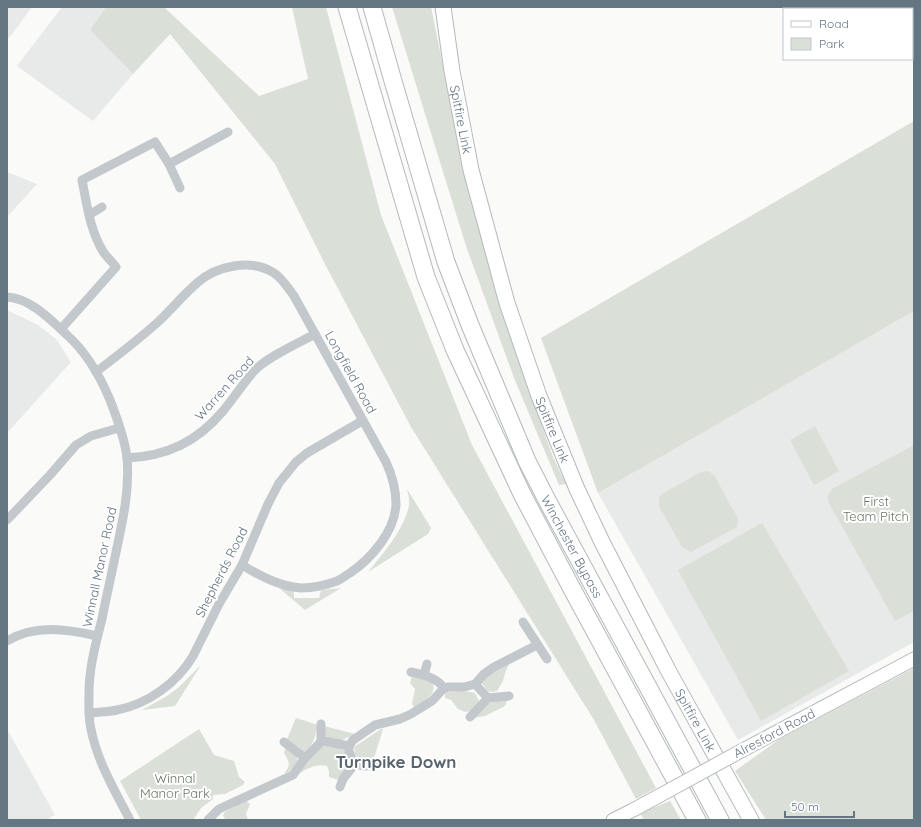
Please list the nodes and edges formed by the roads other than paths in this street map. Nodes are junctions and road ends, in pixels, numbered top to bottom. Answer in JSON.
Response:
{"nodes":[{"id":1,"x":372,"y":7,"type":"edge"},
{"id":2,"x":443,"y":7,"type":"edge"},
{"id":3,"x":347,"y":10,"type":"edge"},
{"id":4,"x":228,"y":132,"type":"dead end"},
{"id":5,"x":169,"y":164,"type":"junction"},
{"id":6,"x":180,"y":188,"type":"dead end"},
{"id":7,"x":102,"y":207,"type":"dead end"},
{"id":8,"x":89,"y":215,"type":"junction"},
{"id":9,"x":7,"y":297,"type":"edge"},
{"id":10,"x":60,"y":329,"type":"junction"},
{"id":11,"x":315,"y":334,"type":"junction"},
{"id":12,"x":96,"y":372,"type":"junction"},
{"id":13,"x":362,"y":421,"type":"junction"},
{"id":14,"x":119,"y":428,"type":"junction"},
{"id":15,"x":126,"y":458,"type":"junction"},
{"id":16,"x":7,"y":520,"type":"edge"},
{"id":17,"x":242,"y":565,"type":"junction"},
{"id":18,"x":523,"y":622,"type":"dead end"},
{"id":19,"x":97,"y":636,"type":"junction"},
{"id":20,"x":7,"y":641,"type":"edge"},
{"id":21,"x":537,"y":645,"type":"junction"},
{"id":22,"x":547,"y":659,"type":"dead end"},
{"id":23,"x":914,"y":659,"type":"edge"},
{"id":24,"x":427,"y":664,"type":"dead end"},
{"id":25,"x":411,"y":672,"type":"dead end"},
{"id":26,"x":424,"y":675,"type":"junction"},
{"id":27,"x":475,"y":684,"type":"junction"},
{"id":28,"x":444,"y":688,"type":"junction"},
{"id":29,"x":510,"y":696,"type":"dead end"},
{"id":30,"x":488,"y":698,"type":"junction"},
{"id":31,"x":89,"y":713,"type":"junction"},
{"id":32,"x":470,"y":717,"type":"dead end"},
{"id":33,"x":321,"y":724,"type":"dead end"},
{"id":34,"x":284,"y":742,"type":"dead end"},
{"id":35,"x":321,"y":742,"type":"junction"},
{"id":36,"x":349,"y":746,"type":"junction"},
{"id":37,"x":306,"y":758,"type":"junction"},
{"id":38,"x":356,"y":764,"type":"junction"},
{"id":39,"x":377,"y":765,"type":"dead end"},
{"id":40,"x":340,"y":787,"type":"dead end"},
{"id":41,"x":214,"y":818,"type":"edge"},
{"id":42,"x":130,"y":820,"type":"edge"},
{"id":43,"x":613,"y":820,"type":"edge"},
{"id":44,"x":697,"y":820,"type":"edge"},
{"id":45,"x":720,"y":820,"type":"edge"},
{"id":46,"x":751,"y":820,"type":"edge"}],
"edges":[{"from":1,"to":45,"type":"highway","name":"Winchester Bypass"},
{"from":2,"to":46,"type":"highway","name":"Spitfire Link"},
{"from":3,"to":44,"type":"highway","name":"Winchester Bypass"},
{"from":4,"to":5,"type":"street"},
{"from":5,"to":6,"type":"street"},
{"from":5,"to":8,"type":"street"},
{"from":7,"to":8,"type":"street"},
{"from":8,"to":10,"type":"street"},
{"from":9,"to":10,"type":"street","name":"Winnall Manor Road"},
{"from":10,"to":12,"type":"street","name":"Winnall Manor Road"},
{"from":11,"to":12,"type":"street","name":"Longfield Road"},
{"from":11,"to":13,"type":"street","name":"Longfield Road"},
{"from":11,"to":15,"type":"street","name":"Warren Road"},
{"from":12,"to":14,"type":"street","name":"Winnall Manor Road"},
{"from":13,"to":17,"type":"street","name":"Shepherds Road"},
{"from":13,"to":17,"type":"street","name":"Longfield Road"},
{"from":14,"to":15,"type":"street","name":"Winnall Manor Road"},
{"from":14,"to":16,"type":"street"},
{"from":15,"to":19,"type":"street","name":"Winnall Manor Road"},
{"from":17,"to":31,"type":"street","name":"Shepherds Road"},
{"from":18,"to":21,"type":"street"},
{"from":19,"to":20,"type":"street"},
{"from":19,"to":31,"type":"street","name":"Winnall Manor Road"},
{"from":21,"to":22,"type":"street"},
{"from":21,"to":27,"type":"street"},
{"from":23,"to":43,"type":"main road","name":"Alresford Road","bridge":true},
{"from":24,"to":26,"type":"street"},
{"from":25,"to":26,"type":"street"},
{"from":26,"to":28,"type":"street"},
{"from":27,"to":28,"type":"street"},
{"from":27,"to":30,"type":"street"},
{"from":28,"to":36,"type":"street"},
{"from":29,"to":30,"type":"street"},
{"from":30,"to":32,"type":"street"},
{"from":31,"to":42,"type":"street","name":"Winnall Manor Road"},
{"from":33,"to":35,"type":"street"},
{"from":34,"to":37,"type":"street"},
{"from":35,"to":36,"type":"street"},
{"from":35,"to":37,"type":"street"},
{"from":36,"to":38,"type":"street"},
{"from":37,"to":41,"type":"street"},
{"from":38,"to":39,"type":"street"},
{"from":38,"to":40,"type":"street"}]}
